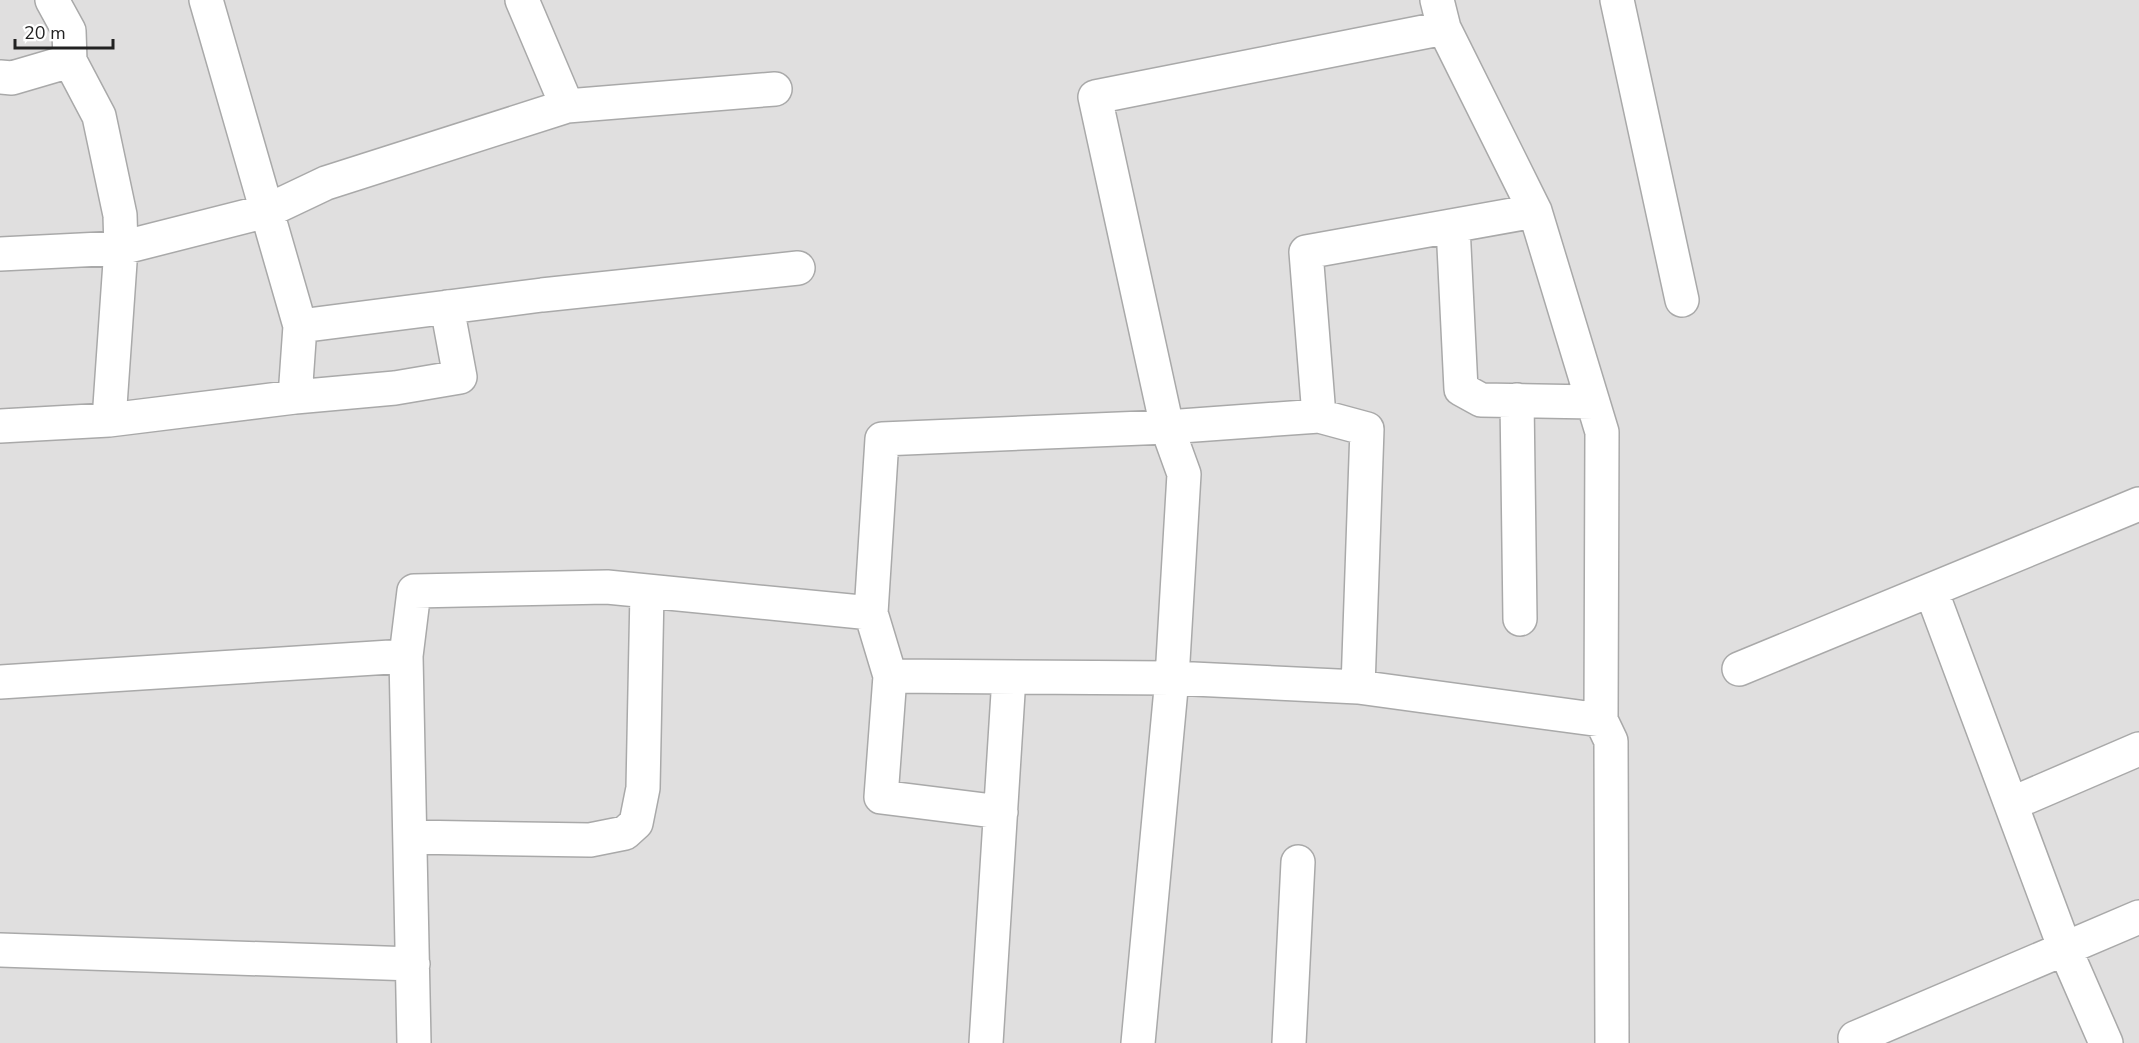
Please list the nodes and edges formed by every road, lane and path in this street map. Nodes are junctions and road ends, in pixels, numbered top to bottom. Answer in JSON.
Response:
{"nodes":[{"id":1,"x":52,"y":0,"type":"edge"},
{"id":2,"x":206,"y":0,"type":"edge"},
{"id":3,"x":522,"y":0,"type":"edge"},
{"id":4,"x":1617,"y":0,"type":"edge"},
{"id":5,"x":1440,"y":14,"type":"edge"},
{"id":6,"x":70,"y":61,"type":"junction"},
{"id":7,"x":0,"y":77,"type":"edge"},
{"id":8,"x":775,"y":89,"type":"dead end"},
{"id":9,"x":567,"y":106,"type":"junction"},
{"id":10,"x":267,"y":211,"type":"junction"},
{"id":11,"x":1534,"y":212,"type":"junction"},
{"id":12,"x":1453,"y":226,"type":"junction"},
{"id":13,"x":120,"y":248,"type":"junction"},
{"id":14,"x":0,"y":254,"type":"edge"},
{"id":15,"x":798,"y":268,"type":"dead end"},
{"id":16,"x":1682,"y":300,"type":"dead end"},
{"id":17,"x":447,"y":308,"type":"junction"},
{"id":18,"x":300,"y":326,"type":"junction"},
{"id":19,"x":296,"y":397,"type":"junction"},
{"id":20,"x":1517,"y":400,"type":"junction"},
{"id":21,"x":1593,"y":402,"type":"junction"},
{"id":22,"x":1319,"y":417,"type":"junction"},
{"id":23,"x":109,"y":420,"type":"junction"},
{"id":24,"x":0,"y":426,"type":"edge"},
{"id":25,"x":1167,"y":427,"type":"junction"},
{"id":26,"x":2139,"y":504,"type":"edge"},
{"id":27,"x":1931,"y":590,"type":"junction"},
{"id":28,"x":647,"y":592,"type":"junction"},
{"id":29,"x":871,"y":613,"type":"junction"},
{"id":30,"x":1520,"y":619,"type":"dead end"},
{"id":31,"x":406,"y":656,"type":"junction"},
{"id":32,"x":1739,"y":669,"type":"dead end"},
{"id":33,"x":890,"y":676,"type":"junction"},
{"id":34,"x":1009,"y":677,"type":"junction"},
{"id":35,"x":1172,"y":678,"type":"junction"},
{"id":36,"x":0,"y":682,"type":"edge"},
{"id":37,"x":1358,"y":687,"type":"junction"},
{"id":38,"x":1600,"y":720,"type":"junction"},
{"id":39,"x":2139,"y":749,"type":"edge"},
{"id":40,"x":2011,"y":804,"type":"junction"},
{"id":41,"x":1001,"y":812,"type":"junction"},
{"id":42,"x":410,"y":837,"type":"junction"},
{"id":43,"x":1298,"y":862,"type":"dead end"},
{"id":44,"x":2139,"y":917,"type":"edge"},
{"id":45,"x":2065,"y":949,"type":"junction"},
{"id":46,"x":0,"y":950,"type":"edge"},
{"id":47,"x":413,"y":964,"type":"junction"},
{"id":48,"x":1853,"y":1041,"type":"edge"},
{"id":49,"x":414,"y":1043,"type":"edge"},
{"id":50,"x":986,"y":1043,"type":"edge"},
{"id":51,"x":1138,"y":1043,"type":"edge"},
{"id":52,"x":1289,"y":1043,"type":"edge"},
{"id":53,"x":1612,"y":1043,"type":"edge"},
{"id":54,"x":2106,"y":1043,"type":"edge"}],
"edges":[{"from":1,"to":6,"type":"street"},
{"from":2,"to":10,"type":"street"},
{"from":3,"to":9,"type":"street"},
{"from":4,"to":16,"type":"street"},
{"from":5,"to":11,"type":"street"},
{"from":5,"to":25,"type":"street"},
{"from":6,"to":7,"type":"street"},
{"from":6,"to":13,"type":"street"},
{"from":8,"to":9,"type":"street"},
{"from":9,"to":10,"type":"street"},
{"from":10,"to":13,"type":"street"},
{"from":10,"to":18,"type":"street"},
{"from":11,"to":12,"type":"street"},
{"from":11,"to":21,"type":"street"},
{"from":12,"to":20,"type":"street"},
{"from":12,"to":22,"type":"street"},
{"from":13,"to":14,"type":"street"},
{"from":13,"to":23,"type":"street"},
{"from":15,"to":17,"type":"street"},
{"from":17,"to":18,"type":"street"},
{"from":17,"to":19,"type":"street"},
{"from":18,"to":19,"type":"street"},
{"from":19,"to":23,"type":"street"},
{"from":20,"to":21,"type":"street"},
{"from":20,"to":30,"type":"street"},
{"from":21,"to":38,"type":"street"},
{"from":22,"to":25,"type":"street"},
{"from":22,"to":37,"type":"street"},
{"from":23,"to":24,"type":"street"},
{"from":25,"to":29,"type":"street"},
{"from":25,"to":35,"type":"street"},
{"from":26,"to":27,"type":"street"},
{"from":27,"to":32,"type":"street"},
{"from":27,"to":40,"type":"street"},
{"from":28,"to":29,"type":"street"},
{"from":28,"to":31,"type":"street"},
{"from":28,"to":42,"type":"street"},
{"from":29,"to":33,"type":"street"},
{"from":31,"to":36,"type":"street"},
{"from":31,"to":42,"type":"street"},
{"from":33,"to":34,"type":"street"},
{"from":33,"to":41,"type":"street"},
{"from":34,"to":35,"type":"street"},
{"from":34,"to":41,"type":"street"},
{"from":35,"to":37,"type":"street"},
{"from":35,"to":51,"type":"street"},
{"from":37,"to":38,"type":"street"},
{"from":38,"to":53,"type":"street"},
{"from":39,"to":40,"type":"street"},
{"from":40,"to":45,"type":"street"},
{"from":41,"to":50,"type":"street"},
{"from":42,"to":47,"type":"street"},
{"from":43,"to":52,"type":"street"},
{"from":44,"to":45,"type":"street"},
{"from":45,"to":48,"type":"street"},
{"from":45,"to":54,"type":"street"},
{"from":46,"to":47,"type":"street"},
{"from":47,"to":49,"type":"street"}]}
